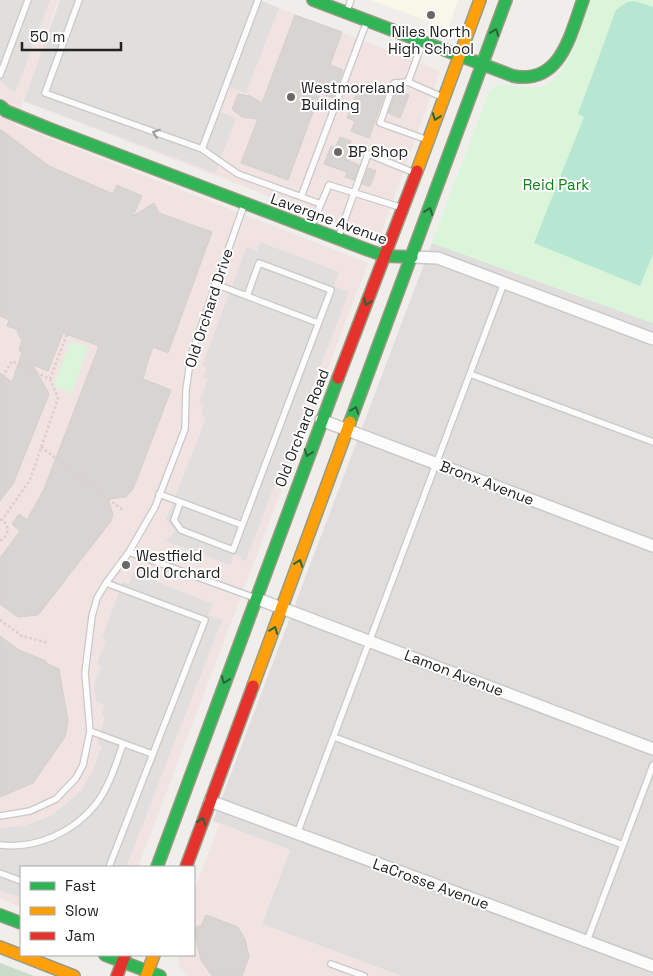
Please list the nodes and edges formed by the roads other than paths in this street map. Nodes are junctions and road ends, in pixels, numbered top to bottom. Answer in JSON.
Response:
{"nodes":[{"id":1,"x":28,"y":0,"type":"edge"},
{"id":2,"x":79,"y":0,"type":"edge"},
{"id":3,"x":258,"y":0,"type":"edge"},
{"id":4,"x":313,"y":0,"type":"edge"},
{"id":5,"x":351,"y":0,"type":"edge"},
{"id":6,"x":480,"y":0,"type":"edge"},
{"id":7,"x":506,"y":0,"type":"edge"},
{"id":8,"x":583,"y":0,"type":"edge"},
{"id":9,"x":346,"y":13,"type":"junction"},
{"id":10,"x":367,"y":20,"type":"junction"},
{"id":11,"x":423,"y":42,"type":"junction"},
{"id":12,"x":459,"y":55,"type":"junction"},
{"id":13,"x":483,"y":64,"type":"junction"},
{"id":14,"x":0,"y":75,"type":"edge"},
{"id":15,"x":408,"y":82,"type":"junction"},
{"id":16,"x":443,"y":98,"type":"junction"},
{"id":17,"x":0,"y":106,"type":"edge"},
{"id":18,"x":428,"y":140,"type":"junction"},
{"id":19,"x":202,"y":149,"type":"junction"},
{"id":20,"x":415,"y":173,"type":"junction"},
{"id":21,"x":354,"y":193,"type":"junction"},
{"id":22,"x":300,"y":196,"type":"junction"},
{"id":23,"x":321,"y":204,"type":"junction"},
{"id":24,"x":244,"y":205,"type":"junction"},
{"id":25,"x":403,"y":208,"type":"junction"},
{"id":26,"x":310,"y":229,"type":"junction"},
{"id":27,"x":338,"y":239,"type":"junction"},
{"id":28,"x":385,"y":256,"type":"junction"},
{"id":29,"x":412,"y":257,"type":"junction"},
{"id":30,"x":504,"y":283,"type":"junction"},
{"id":31,"x":216,"y":284,"type":"junction"},
{"id":32,"x":247,"y":296,"type":"junction"},
{"id":33,"x":318,"y":322,"type":"junction"},
{"id":34,"x":653,"y":339,"type":"edge"},
{"id":35,"x":470,"y":374,"type":"junction"},
{"id":36,"x":320,"y":420,"type":"junction"},
{"id":37,"x":347,"y":430,"type":"junction"},
{"id":38,"x":653,"y":442,"type":"edge"},
{"id":39,"x":437,"y":464,"type":"junction"},
{"id":40,"x":159,"y":494,"type":"junction"},
{"id":41,"x":180,"y":503,"type":"junction"},
{"id":42,"x":242,"y":525,"type":"junction"},
{"id":43,"x":653,"y":546,"type":"edge"},
{"id":44,"x":129,"y":552,"type":"junction"},
{"id":45,"x":106,"y":583,"type":"junction"},
{"id":46,"x":255,"y":598,"type":"junction"},
{"id":47,"x":282,"y":608,"type":"junction"},
{"id":48,"x":370,"y":642,"type":"junction"},
{"id":49,"x":90,"y":731,"type":"junction"},
{"id":50,"x":334,"y":737,"type":"junction"},
{"id":51,"x":124,"y":744,"type":"junction"},
{"id":52,"x":653,"y":749,"type":"edge"},
{"id":53,"x":152,"y":754,"type":"junction"},
{"id":54,"x":653,"y":765,"type":"edge"},
{"id":55,"x":210,"y":801,"type":"junction"},
{"id":56,"x":0,"y":816,"type":"edge"},
{"id":57,"x":297,"y":834,"type":"junction"},
{"id":58,"x":0,"y":845,"type":"edge"},
{"id":59,"x":623,"y":845,"type":"junction"},
{"id":60,"x":109,"y":866,"type":"edge"},
{"id":61,"x":157,"y":866,"type":"edge"},
{"id":62,"x":186,"y":866,"type":"edge"},
{"id":63,"x":0,"y":873,"type":"edge"},
{"id":64,"x":20,"y":881,"type":"edge"},
{"id":65,"x":0,"y":915,"type":"edge"},
{"id":66,"x":20,"y":923,"type":"edge"},
{"id":67,"x":587,"y":941,"type":"junction"},
{"id":68,"x":0,"y":948,"type":"edge"},
{"id":69,"x":20,"y":956,"type":"edge"},
{"id":70,"x":21,"y":956,"type":"edge"},
{"id":71,"x":111,"y":956,"type":"edge"},
{"id":72,"x":154,"y":956,"type":"edge"},
{"id":73,"x":124,"y":958,"type":"edge"},
{"id":74,"x":331,"y":964,"type":"dead end"},
{"id":75,"x":653,"y":966,"type":"edge"},
{"id":76,"x":147,"y":974,"type":"edge"},
{"id":77,"x":74,"y":976,"type":"edge"},
{"id":78,"x":117,"y":976,"type":"edge"},
{"id":79,"x":160,"y":976,"type":"edge"},
{"id":80,"x":364,"y":976,"type":"edge"}],
"edges":[{"from":1,"to":14,"type":"lane"},
{"from":19,"to":2,"type":"lane","one_way":true},
{"from":3,"to":19,"type":"lane"},
{"from":4,"to":9,"type":"main road"},
{"from":5,"to":9,"type":"lane"},
{"from":6,"to":12,"type":"main road","name":"Old Orchard Road"},
{"from":13,"to":7,"type":"main road","one_way":true},
{"from":8,"to":13,"type":"main road"},
{"from":9,"to":10,"type":"main road"},
{"from":10,"to":11,"type":"main road"},
{"from":10,"to":22,"type":"lane"},
{"from":11,"to":12,"type":"main road"},
{"from":11,"to":15,"type":"lane"},
{"from":12,"to":13,"type":"main road"},
{"from":12,"to":16,"type":"main road","name":"Old Orchard Road"},
{"from":29,"to":13,"type":"main road","one_way":true},
{"from":15,"to":16,"type":"lane"},
{"from":15,"to":18,"type":"lane"},
{"from":16,"to":18,"type":"main road","name":"Old Orchard Road","one_way":true},
{"from":17,"to":24,"type":"main road","name":"Lavergne Avenue"},
{"from":18,"to":20,"type":"main road","name":"Old Orchard Road"},
{"from":19,"to":22,"type":"lane"},
{"from":20,"to":21,"type":"lane"},
{"from":20,"to":25,"type":"main road","name":"Old Orchard Road"},
{"from":21,"to":23,"type":"lane"},
{"from":21,"to":25,"type":"lane"},
{"from":21,"to":27,"type":"lane"},
{"from":22,"to":23,"type":"lane"},
{"from":23,"to":26,"type":"lane"},
{"from":24,"to":26,"type":"main road","name":"Lavergne Avenue"},
{"from":24,"to":31,"type":"lane","name":"Old Orchard Drive"},
{"from":25,"to":28,"type":"main road","name":"Old Orchard Road"},
{"from":26,"to":27,"type":"main road","name":"Lavergne Avenue"},
{"from":27,"to":28,"type":"main road","name":"Lavergne Avenue"},
{"from":28,"to":29,"type":"main road","name":"Lavergne Avenue"},
{"from":28,"to":36,"type":"main road","name":"Old Orchard Road","one_way":true},
{"from":29,"to":30,"type":"street","name":"Lavergne Avenue"},
{"from":37,"to":29,"type":"main road","one_way":true},
{"from":30,"to":34,"type":"street","name":"Lavergne Avenue"},
{"from":30,"to":35,"type":"lane"},
{"from":31,"to":32,"type":"lane"},
{"from":31,"to":40,"type":"lane","name":"Old Orchard Drive"},
{"from":32,"to":33,"type":"lane"},
{"from":32,"to":33,"type":"lane"},
{"from":33,"to":42,"type":"lane"},
{"from":35,"to":38,"type":"lane"},
{"from":35,"to":39,"type":"lane"},
{"from":36,"to":37,"type":"street","name":"Bronx Avenue"},
{"from":36,"to":46,"type":"main road","name":"Old Orchard Road","one_way":true},
{"from":37,"to":39,"type":"street","name":"Bronx Avenue"},
{"from":47,"to":37,"type":"main road","one_way":true},
{"from":39,"to":43,"type":"street","name":"Bronx Avenue"},
{"from":39,"to":48,"type":"lane"},
{"from":40,"to":41,"type":"lane"},
{"from":40,"to":44,"type":"lane","name":"Old Orchard Drive"},
{"from":41,"to":42,"type":"lane"},
{"from":41,"to":42,"type":"lane"},
{"from":44,"to":45,"type":"lane","name":"Old Orchard Drive"},
{"from":44,"to":46,"type":"lane"},
{"from":45,"to":49,"type":"lane","name":"Old Orchard Drive"},
{"from":45,"to":53,"type":"lane"},
{"from":46,"to":47,"type":"street","name":"Lamon Avenue"},
{"from":46,"to":61,"type":"main road","name":"Old Orchard Road","one_way":true},
{"from":47,"to":48,"type":"street","name":"Lamon Avenue"},
{"from":55,"to":47,"type":"main road","one_way":true},
{"from":48,"to":50,"type":"lane"},
{"from":48,"to":52,"type":"street","name":"Lamon Avenue"},
{"from":49,"to":51,"type":"lane"},
{"from":49,"to":56,"type":"lane","name":"Old Orchard Drive"},
{"from":50,"to":57,"type":"lane"},
{"from":50,"to":59,"type":"lane"},
{"from":51,"to":53,"type":"lane"},
{"from":51,"to":58,"type":"lane"},
{"from":53,"to":60,"type":"lane"},
{"from":54,"to":59,"type":"lane"},
{"from":55,"to":57,"type":"street","name":"LaCrosse Avenue"},
{"from":62,"to":55,"type":"main road","one_way":true},
{"from":57,"to":67,"type":"street","name":"LaCrosse Avenue"},
{"from":59,"to":67,"type":"lane"},
{"from":63,"to":64,"type":"lane"},
{"from":65,"to":66,"type":"main road"},
{"from":67,"to":75,"type":"street","name":"LaCrosse Avenue"},
{"from":68,"to":69,"type":"main road"},
{"from":70,"to":77,"type":"main road"},
{"from":71,"to":73,"type":"main road"},
{"from":72,"to":76,"type":"main road"},
{"from":73,"to":76,"type":"main road"},
{"from":73,"to":78,"type":"main road"},
{"from":74,"to":80,"type":"lane"},
{"from":76,"to":79,"type":"main road"}]}
